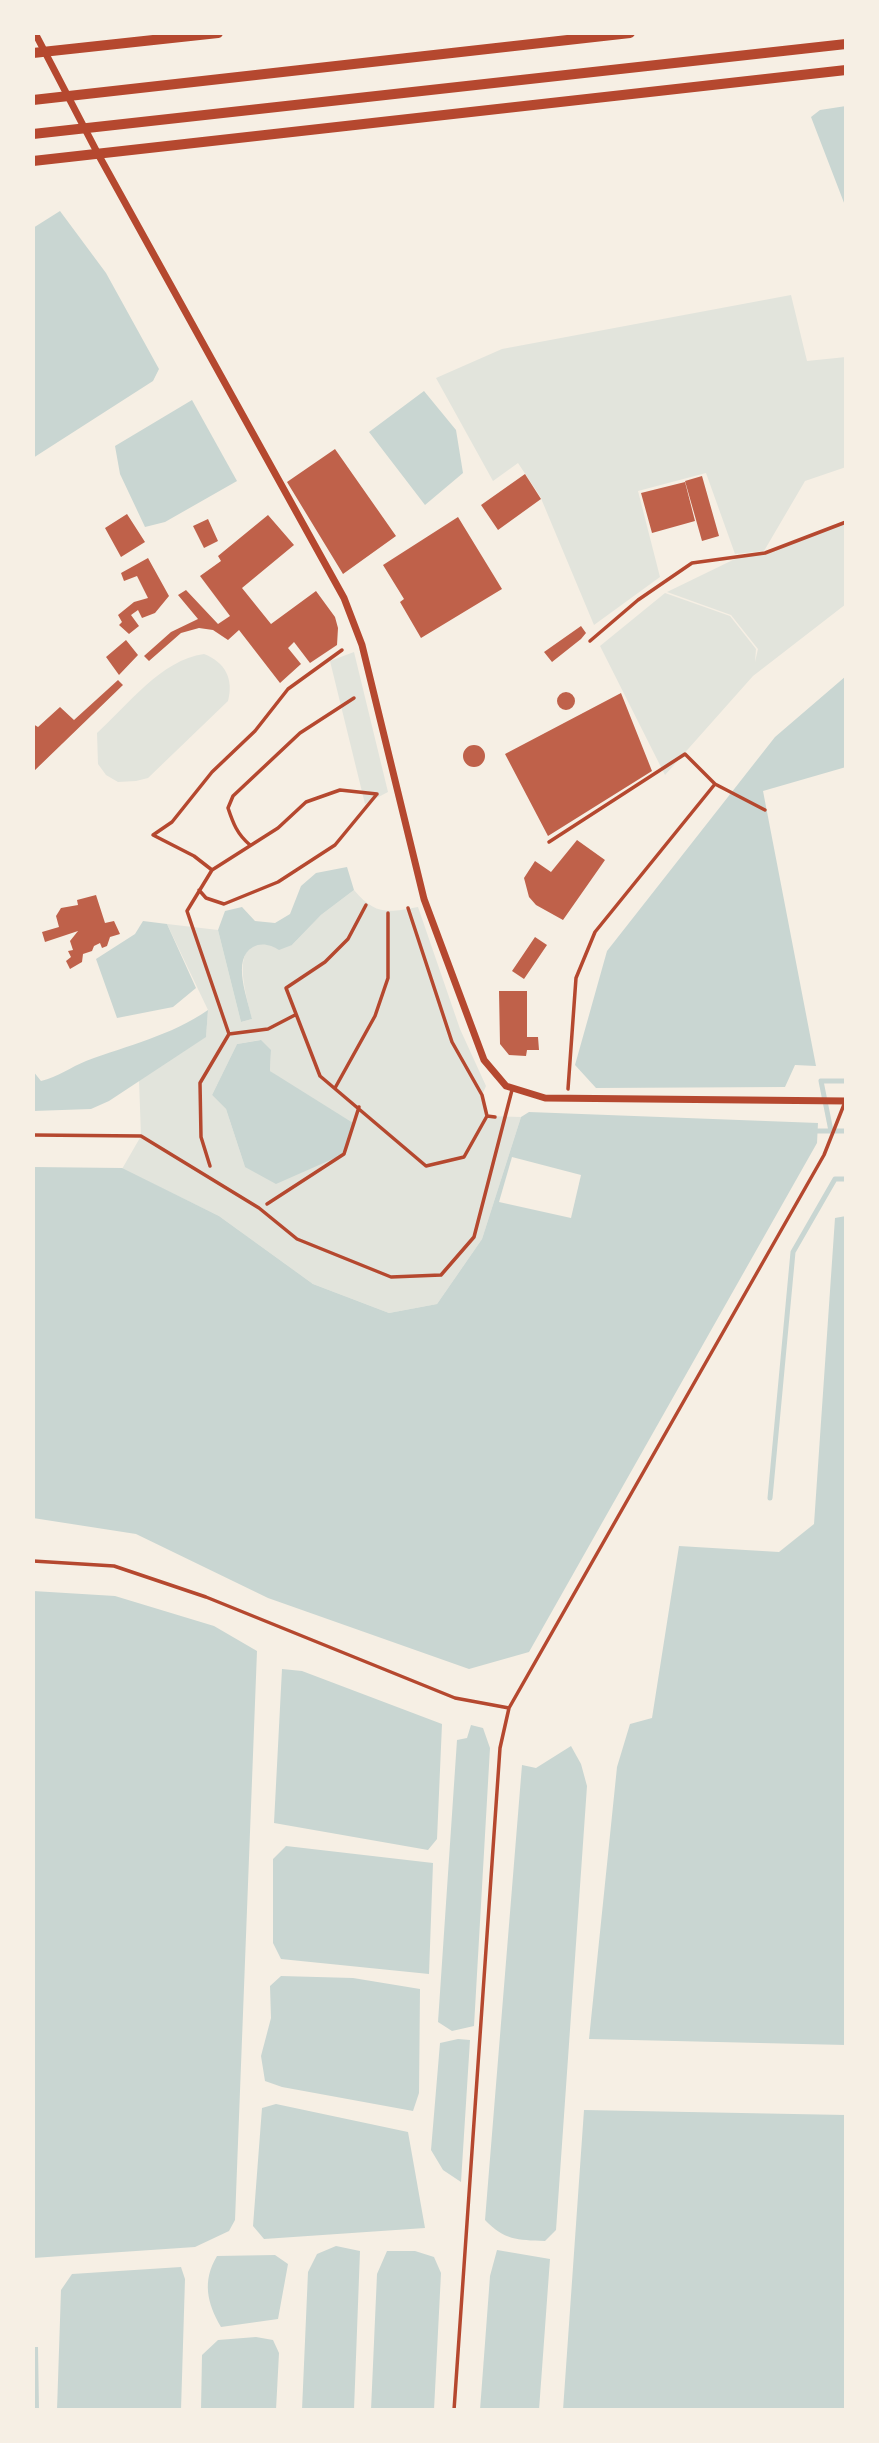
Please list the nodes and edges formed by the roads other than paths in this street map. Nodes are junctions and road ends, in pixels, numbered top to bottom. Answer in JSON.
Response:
{"nodes":[{"id":1,"x":35,"y":33,"type":"edge"},
{"id":2,"x":218,"y":33,"type":"edge"},
{"id":3,"x":630,"y":33,"type":"edge"},
{"id":4,"x":846,"y":44,"type":"edge"},
{"id":5,"x":45,"y":52,"type":"junction"},
{"id":6,"x":33,"y":53,"type":"edge"},
{"id":7,"x":846,"y":70,"type":"edge"},
{"id":8,"x":66,"y":96,"type":"junction"},
{"id":9,"x":33,"y":100,"type":"edge"},
{"id":10,"x":84,"y":128,"type":"junction"},
{"id":11,"x":33,"y":134,"type":"edge"},
{"id":12,"x":97,"y":154,"type":"junction"},
{"id":13,"x":33,"y":161,"type":"edge"},
{"id":14,"x":513,"y":1087,"type":"junction"},
{"id":15,"x":846,"y":1101,"type":"edge"},
{"id":16,"x":33,"y":1135,"type":"edge"},
{"id":17,"x":33,"y":1561,"type":"edge"},
{"id":18,"x":509,"y":1708,"type":"junction"},
{"id":19,"x":454,"y":2410,"type":"edge"}],
"edges":[{"from":1,"to":5,"type":"street"},
{"from":2,"to":5,"type":"street"},
{"from":3,"to":8,"type":"street"},
{"from":4,"to":10,"type":"street"},
{"from":5,"to":6,"type":"street"},
{"from":5,"to":8,"type":"street"},
{"from":7,"to":12,"type":"street"},
{"from":8,"to":9,"type":"street"},
{"from":8,"to":10,"type":"street"},
{"from":10,"to":11,"type":"street"},
{"from":10,"to":12,"type":"street"},
{"from":12,"to":13,"type":"street"},
{"from":12,"to":14,"type":"street"},
{"from":14,"to":15,"type":"street"},
{"from":14,"to":16,"type":"lane"},
{"from":15,"to":18,"type":"lane"},
{"from":17,"to":18,"type":"lane"},
{"from":18,"to":19,"type":"lane"}]}
